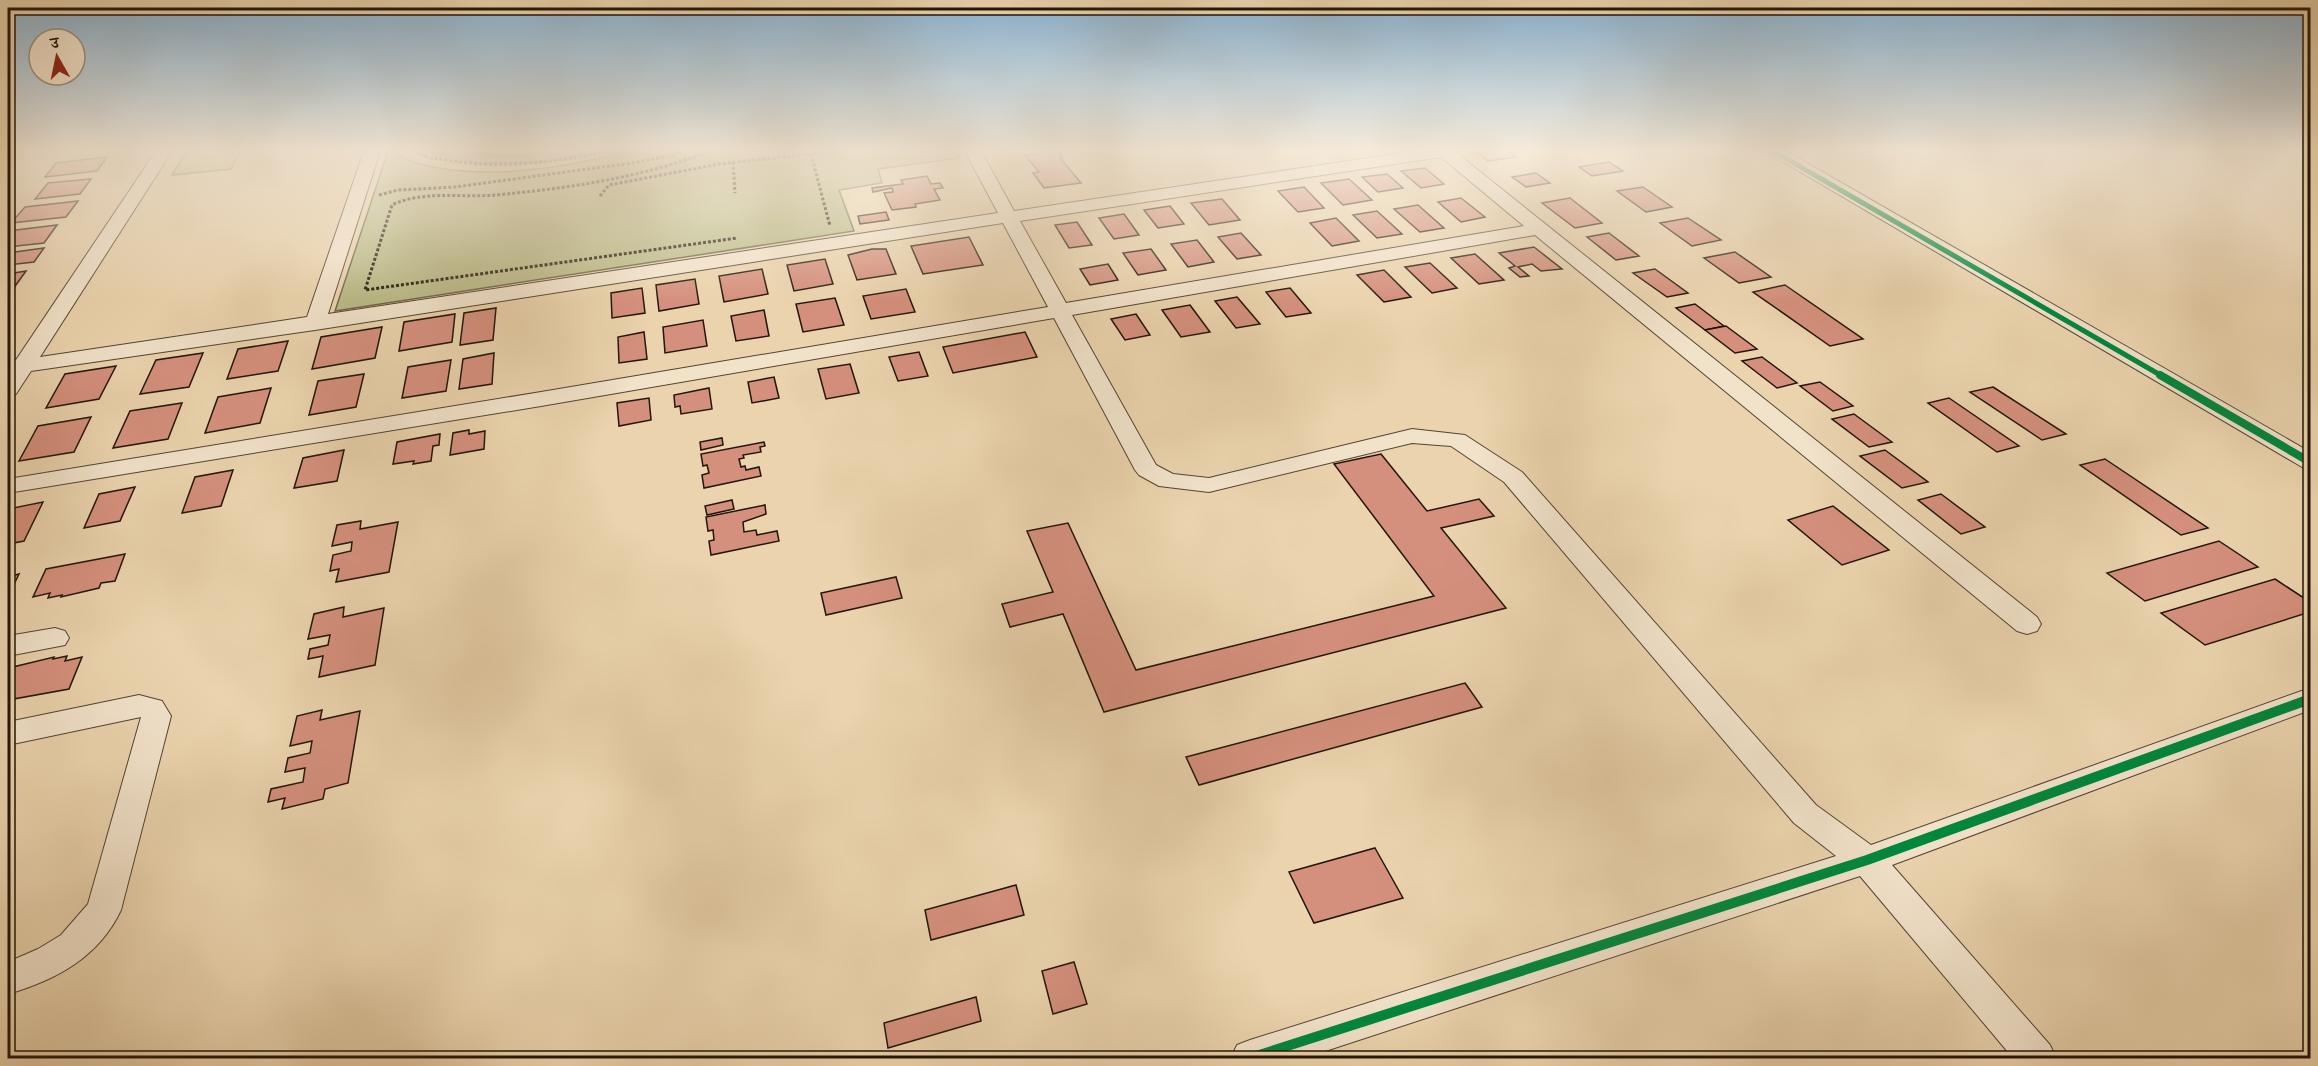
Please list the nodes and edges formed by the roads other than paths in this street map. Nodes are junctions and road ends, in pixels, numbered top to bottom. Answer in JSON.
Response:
{"nodes":[{"id":1,"x":130,"y":201,"type":"edge"},
{"id":2,"x":356,"y":201,"type":"edge"},
{"id":3,"x":1000,"y":201,"type":"edge"},
{"id":4,"x":1112,"y":201,"type":"edge"},
{"id":5,"x":1504,"y":201,"type":"edge"},
{"id":6,"x":1859,"y":201,"type":"edge"},
{"id":7,"x":1008,"y":216,"type":"junction"},
{"id":8,"x":1539,"y":229,"type":"junction"},
{"id":9,"x":1060,"y":311,"type":"junction"},
{"id":10,"x":315,"y":324,"type":"junction"},
{"id":11,"x":15,"y":367,"type":"edge"},
{"id":12,"x":8,"y":389,"type":"edge"},
{"id":13,"x":2310,"y":462,"type":"edge"},
{"id":14,"x":8,"y":486,"type":"edge"},
{"id":15,"x":2027,"y":624,"type":"dead end"},
{"id":16,"x":54,"y":638,"type":"dead end"},
{"id":17,"x":8,"y":646,"type":"edge"},
{"id":18,"x":2310,"y":699,"type":"edge"},
{"id":19,"x":8,"y":734,"type":"edge"},
{"id":20,"x":1867,"y":860,"type":"junction"},
{"id":21,"x":8,"y":978,"type":"edge"},
{"id":22,"x":1250,"y":1059,"type":"edge"},
{"id":23,"x":2037,"y":1059,"type":"edge"}],
"edges":[{"from":1,"to":11,"type":"street"},
{"from":2,"to":10,"type":"street"},
{"from":3,"to":7,"type":"street"},
{"from":4,"to":7,"type":"street"},
{"from":5,"to":8,"type":"street"},
{"from":6,"to":13,"type":"street"},
{"from":7,"to":9,"type":"street"},
{"from":7,"to":10,"type":"street"},
{"from":8,"to":9,"type":"street"},
{"from":8,"to":15,"type":"street"},
{"from":9,"to":14,"type":"street"},
{"from":9,"to":20,"type":"street"},
{"from":10,"to":11,"type":"street"},
{"from":11,"to":12,"type":"street"},
{"from":16,"to":17,"type":"street"},
{"from":18,"to":20,"type":"street"},
{"from":19,"to":21,"type":"street"},
{"from":20,"to":22,"type":"street"},
{"from":20,"to":23,"type":"street"}]}
